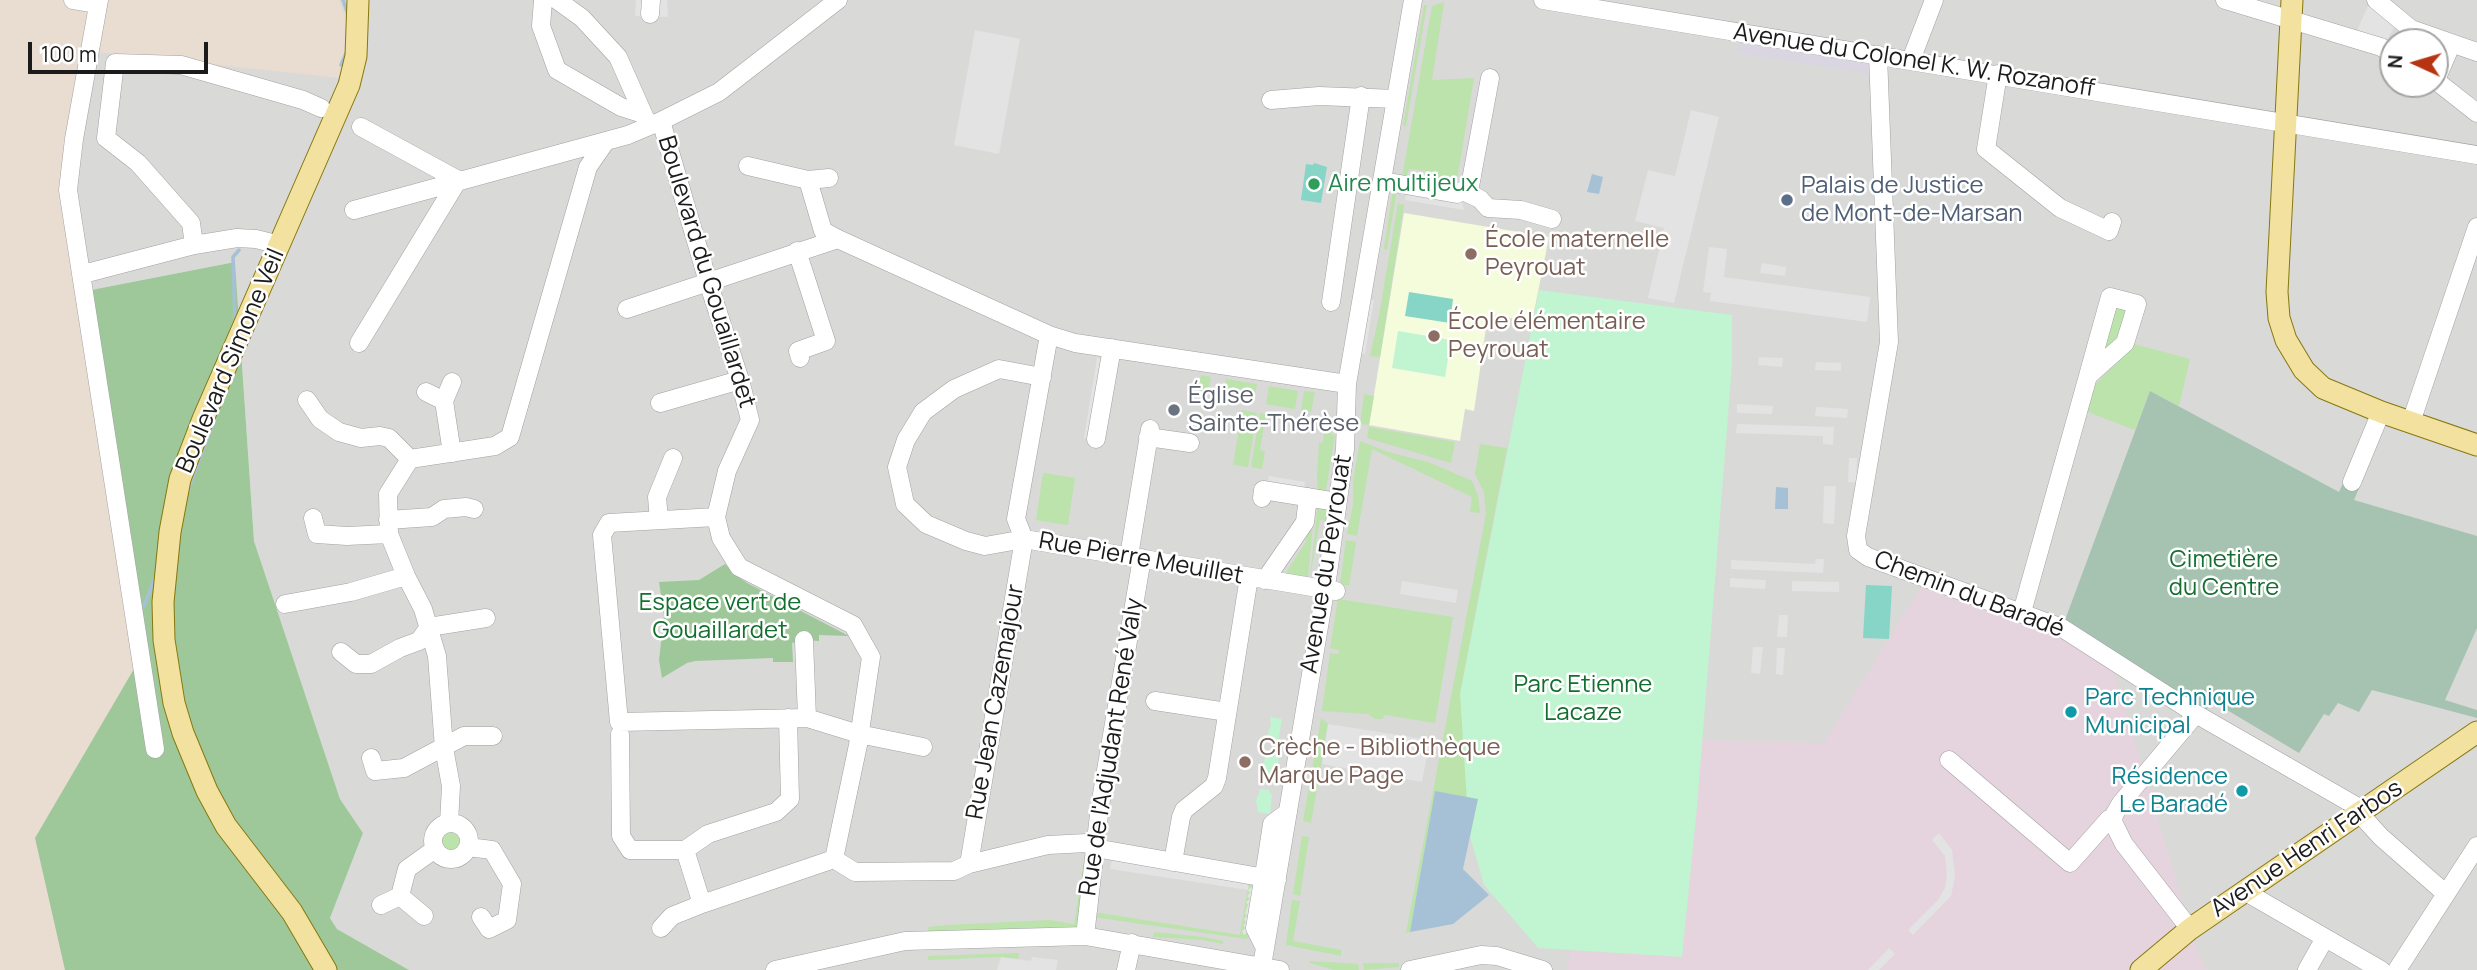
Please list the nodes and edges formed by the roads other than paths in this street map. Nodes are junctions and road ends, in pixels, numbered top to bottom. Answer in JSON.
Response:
{"nodes":[{"id":1,"x":74,"y":0,"type":"edge"},
{"id":2,"x":358,"y":0,"type":"edge"},
{"id":3,"x":543,"y":0,"type":"edge"},
{"id":4,"x":557,"y":0,"type":"edge"},
{"id":5,"x":838,"y":0,"type":"edge"},
{"id":6,"x":1413,"y":0,"type":"edge"},
{"id":7,"x":1543,"y":0,"type":"edge"},
{"id":8,"x":1934,"y":0,"type":"edge"},
{"id":9,"x":2225,"y":0,"type":"edge"},
{"id":10,"x":2376,"y":0,"type":"edge"},
{"id":11,"x":98,"y":2,"type":"edge"},
{"id":12,"x":1567,"y":2,"type":"edge"},
{"id":13,"x":2292,"y":9,"type":"edge"},
{"id":14,"x":2451,"y":45,"type":"junction"},
{"id":15,"x":2379,"y":46,"type":"edge"},
{"id":16,"x":2449,"y":49,"type":"edge"},
{"id":17,"x":2477,"y":52,"type":"edge"},
{"id":18,"x":1878,"y":55,"type":"junction"},
{"id":19,"x":1911,"y":60,"type":"junction"},
{"id":20,"x":1998,"y":74,"type":"junction"},
{"id":21,"x":1490,"y":78,"type":"dead end"},
{"id":22,"x":2449,"y":91,"type":"edge"},
{"id":23,"x":1361,"y":96,"type":"junction"},
{"id":24,"x":1396,"y":99,"type":"junction"},
{"id":25,"x":1271,"y":100,"type":"dead end"},
{"id":26,"x":321,"y":107,"type":"dead end"},
{"id":27,"x":2477,"y":113,"type":"edge"},
{"id":28,"x":651,"y":120,"type":"junction"},
{"id":29,"x":2286,"y":122,"type":"junction"},
{"id":30,"x":361,"y":127,"type":"dead end"},
{"id":31,"x":606,"y":141,"type":"junction"},
{"id":32,"x":2477,"y":155,"type":"edge"},
{"id":33,"x":748,"y":166,"type":"dead end"},
{"id":34,"x":829,"y":178,"type":"dead end"},
{"id":35,"x":458,"y":180,"type":"junction"},
{"id":36,"x":808,"y":180,"type":"junction"},
{"id":37,"x":1382,"y":181,"type":"junction"},
{"id":38,"x":1463,"y":191,"type":"junction"},
{"id":39,"x":355,"y":210,"type":"dead end"},
{"id":40,"x":1552,"y":219,"type":"dead end"},
{"id":41,"x":2112,"y":222,"type":"dead end"},
{"id":42,"x":2477,"y":227,"type":"edge"},
{"id":43,"x":838,"y":239,"type":"junction"},
{"id":44,"x":280,"y":245,"type":"junction"},
{"id":45,"x":194,"y":246,"type":"junction"},
{"id":46,"x":797,"y":251,"type":"junction"},
{"id":47,"x":87,"y":273,"type":"dead end"},
{"id":48,"x":708,"y":282,"type":"junction"},
{"id":49,"x":1331,"y":302,"type":"dead end"},
{"id":50,"x":626,"y":309,"type":"dead end"},
{"id":51,"x":1049,"y":335,"type":"junction"},
{"id":52,"x":359,"y":343,"type":"dead end"},
{"id":53,"x":1112,"y":348,"type":"junction"},
{"id":54,"x":800,"y":358,"type":"dead end"},
{"id":55,"x":2088,"y":376,"type":"dead end"},
{"id":56,"x":1042,"y":377,"type":"junction"},
{"id":57,"x":740,"y":380,"type":"junction"},
{"id":58,"x":452,"y":382,"type":"dead end"},
{"id":59,"x":1347,"y":384,"type":"junction"},
{"id":60,"x":426,"y":392,"type":"dead end"},
{"id":61,"x":307,"y":400,"type":"dead end"},
{"id":62,"x":444,"y":401,"type":"junction"},
{"id":63,"x":660,"y":403,"type":"dead end"},
{"id":64,"x":2381,"y":412,"type":"junction"},
{"id":65,"x":2411,"y":422,"type":"junction"},
{"id":66,"x":1096,"y":439,"type":"dead end"},
{"id":67,"x":1190,"y":443,"type":"dead end"},
{"id":68,"x":2477,"y":445,"type":"edge"},
{"id":69,"x":452,"y":453,"type":"junction"},
{"id":70,"x":673,"y":458,"type":"dead end"},
{"id":71,"x":410,"y":459,"type":"junction"},
{"id":72,"x":2352,"y":482,"type":"dead end"},
{"id":73,"x":1308,"y":497,"type":"junction"},
{"id":74,"x":1262,"y":498,"type":"dead end"},
{"id":75,"x":1337,"y":502,"type":"junction"},
{"id":76,"x":474,"y":509,"type":"dead end"},
{"id":77,"x":716,"y":517,"type":"junction"},
{"id":78,"x":313,"y":518,"type":"dead end"},
{"id":79,"x":659,"y":520,"type":"junction"},
{"id":80,"x":388,"y":527,"type":"junction"},
{"id":81,"x":1024,"y":539,"type":"junction"},
{"id":82,"x":1136,"y":557,"type":"junction"},
{"id":83,"x":406,"y":576,"type":"junction"},
{"id":84,"x":1257,"y":579,"type":"junction"},
{"id":85,"x":1331,"y":590,"type":"junction"},
{"id":86,"x":285,"y":604,"type":"dead end"},
{"id":87,"x":2022,"y":614,"type":"junction"},
{"id":88,"x":486,"y":618,"type":"dead end"},
{"id":89,"x":429,"y":627,"type":"junction"},
{"id":90,"x":804,"y":640,"type":"dead end"},
{"id":91,"x":341,"y":652,"type":"dead end"},
{"id":92,"x":1154,"y":701,"type":"dead end"},
{"id":93,"x":1227,"y":707,"type":"junction"},
{"id":94,"x":2196,"y":714,"type":"junction"},
{"id":95,"x":788,"y":718,"type":"junction"},
{"id":96,"x":807,"y":719,"type":"junction"},
{"id":97,"x":2477,"y":732,"type":"edge"},
{"id":98,"x":620,"y":734,"type":"dead end"},
{"id":99,"x":859,"y":734,"type":"junction"},
{"id":100,"x":493,"y":736,"type":"dead end"},
{"id":101,"x":923,"y":747,"type":"dead end"},
{"id":102,"x":444,"y":748,"type":"junction"},
{"id":103,"x":155,"y":749,"type":"dead end"},
{"id":104,"x":371,"y":758,"type":"dead end"},
{"id":105,"x":1950,"y":760,"type":"dead end"},
{"id":106,"x":2361,"y":811,"type":"junction"},
{"id":107,"x":2113,"y":822,"type":"junction"},
{"id":108,"x":449,"y":823,"type":"junction"},
{"id":109,"x":2477,"y":846,"type":"edge"},
{"id":110,"x":468,"y":847,"type":"junction"},
{"id":111,"x":1095,"y":848,"type":"junction"},
{"id":112,"x":435,"y":849,"type":"junction"},
{"id":113,"x":685,"y":850,"type":"junction"},
{"id":114,"x":834,"y":859,"type":"junction"},
{"id":115,"x":1173,"y":862,"type":"junction"},
{"id":116,"x":969,"y":864,"type":"junction"},
{"id":117,"x":1270,"y":879,"type":"junction"},
{"id":118,"x":2244,"y":891,"type":"junction"},
{"id":119,"x":2445,"y":893,"type":"junction"},
{"id":120,"x":400,"y":896,"type":"junction"},
{"id":121,"x":702,"y":904,"type":"junction"},
{"id":122,"x":381,"y":905,"type":"dead end"},
{"id":123,"x":292,"y":912,"type":"junction"},
{"id":124,"x":424,"y":916,"type":"dead end"},
{"id":125,"x":481,"y":917,"type":"dead end"},
{"id":126,"x":661,"y":928,"type":"dead end"},
{"id":127,"x":2190,"y":929,"type":"junction"},
{"id":128,"x":1085,"y":936,"type":"junction"},
{"id":129,"x":2325,"y":937,"type":"junction"},
{"id":130,"x":1132,"y":943,"type":"junction"},
{"id":131,"x":1263,"y":957,"type":"junction"},
{"id":132,"x":326,"y":970,"type":"edge"},
{"id":133,"x":338,"y":970,"type":"edge"},
{"id":134,"x":775,"y":970,"type":"edge"},
{"id":135,"x":1126,"y":970,"type":"edge"},
{"id":136,"x":1280,"y":970,"type":"edge"},
{"id":137,"x":1410,"y":970,"type":"edge"},
{"id":138,"x":1543,"y":970,"type":"edge"},
{"id":139,"x":2141,"y":970,"type":"edge"},
{"id":140,"x":2307,"y":970,"type":"edge"},
{"id":141,"x":2381,"y":970,"type":"edge"},
{"id":142,"x":2397,"y":970,"type":"edge"}],
"edges":[{"from":1,"to":11,"type":"street"},
{"from":2,"to":44,"type":"main road","name":"Boulevard Simone Veil"},
{"from":3,"to":28,"type":"street"},
{"from":4,"to":28,"type":"street","name":"Boulevard du Gouaillardet"},
{"from":5,"to":28,"type":"street"},
{"from":6,"to":24,"type":"street","name":"Avenue du Peyrouat"},
{"from":7,"to":12,"type":"street","name":"Avenue du Colonel K. W. Rozanoff"},
{"from":8,"to":19,"type":"street"},
{"from":9,"to":13,"type":"street"},
{"from":10,"to":14,"type":"street"},
{"from":11,"to":103,"type":"street"},
{"from":12,"to":18,"type":"street","name":"Avenue du Colonel K. W. Rozanoff"},
{"from":13,"to":15,"type":"street"},
{"from":13,"to":29,"type":"main road"},
{"from":14,"to":16,"type":"street"},
{"from":14,"to":17,"type":"street"},
{"from":18,"to":19,"type":"street","name":"Avenue du Colonel K. W. Rozanoff"},
{"from":18,"to":87,"type":"street","name":"Chemin du Baradé"},
{"from":19,"to":20,"type":"street","name":"Avenue du Colonel K. W. Rozanoff"},
{"from":20,"to":29,"type":"street","name":"Avenue du Colonel K. W. Rozanoff"},
{"from":20,"to":41,"type":"street"},
{"from":21,"to":38,"type":"street"},
{"from":22,"to":27,"type":"street"},
{"from":23,"to":24,"type":"street"},
{"from":23,"to":25,"type":"street"},
{"from":23,"to":49,"type":"street"},
{"from":24,"to":37,"type":"street","name":"Avenue du Peyrouat"},
{"from":26,"to":45,"type":"street"},
{"from":28,"to":31,"type":"street"},
{"from":28,"to":48,"type":"street","name":"Boulevard du Gouaillardet"},
{"from":29,"to":32,"type":"street","name":"Avenue du Colonel K. W. Rozanoff"},
{"from":29,"to":64,"type":"main road"},
{"from":30,"to":35,"type":"street"},
{"from":31,"to":35,"type":"street"},
{"from":31,"to":69,"type":"street"},
{"from":33,"to":36,"type":"street"},
{"from":34,"to":36,"type":"street"},
{"from":35,"to":39,"type":"street"},
{"from":35,"to":52,"type":"street"},
{"from":36,"to":43,"type":"street"},
{"from":37,"to":38,"type":"street"},
{"from":37,"to":59,"type":"street","name":"Avenue du Peyrouat"},
{"from":38,"to":40,"type":"street"},
{"from":42,"to":65,"type":"street"},
{"from":43,"to":46,"type":"street"},
{"from":43,"to":51,"type":"street"},
{"from":44,"to":45,"type":"street"},
{"from":44,"to":123,"type":"main road","name":"Boulevard Simone Veil"},
{"from":45,"to":47,"type":"street"},
{"from":46,"to":48,"type":"street"},
{"from":46,"to":54,"type":"street"},
{"from":48,"to":50,"type":"street"},
{"from":48,"to":57,"type":"street","name":"Boulevard du Gouaillardet"},
{"from":51,"to":53,"type":"street"},
{"from":51,"to":56,"type":"street","name":"Rue Jean Cazemajour"},
{"from":53,"to":59,"type":"street"},
{"from":53,"to":66,"type":"street"},
{"from":55,"to":87,"type":"street"},
{"from":56,"to":81,"type":"street","name":"Rue Jean Cazemajour"},
{"from":56,"to":81,"type":"street","name":"Rue Pierre Meuillet"},
{"from":57,"to":63,"type":"street"},
{"from":57,"to":77,"type":"street","name":"Boulevard du Gouaillardet"},
{"from":58,"to":62,"type":"street"},
{"from":59,"to":75,"type":"street","name":"Avenue du Peyrouat"},
{"from":60,"to":62,"type":"street"},
{"from":61,"to":71,"type":"street"},
{"from":62,"to":69,"type":"street"},
{"from":64,"to":65,"type":"main road"},
{"from":64,"to":72,"type":"street"},
{"from":65,"to":68,"type":"main road"},
{"from":67,"to":82,"type":"street","name":"Rue de l'Adjudant René Valy"},
{"from":69,"to":71,"type":"street"},
{"from":70,"to":79,"type":"street"},
{"from":71,"to":80,"type":"street"},
{"from":73,"to":74,"type":"street"},
{"from":73,"to":75,"type":"street"},
{"from":73,"to":84,"type":"street"},
{"from":75,"to":85,"type":"street","name":"Avenue du Peyrouat"},
{"from":76,"to":80,"type":"street"},
{"from":77,"to":79,"type":"street"},
{"from":77,"to":99,"type":"street"},
{"from":78,"to":80,"type":"street"},
{"from":79,"to":95,"type":"street"},
{"from":80,"to":83,"type":"street"},
{"from":81,"to":82,"type":"street","name":"Rue Pierre Meuillet"},
{"from":81,"to":116,"type":"street","name":"Rue Jean Cazemajour"},
{"from":82,"to":84,"type":"street","name":"Rue Pierre Meuillet"},
{"from":82,"to":111,"type":"street","name":"Rue de l'Adjudant René Valy"},
{"from":83,"to":86,"type":"street"},
{"from":83,"to":89,"type":"street"},
{"from":84,"to":85,"type":"street","name":"Rue Pierre Meuillet"},
{"from":84,"to":93,"type":"street"},
{"from":85,"to":117,"type":"street","name":"Avenue du Peyrouat"},
{"from":87,"to":94,"type":"street","name":"Chemin du Baradé"},
{"from":88,"to":89,"type":"street"},
{"from":89,"to":91,"type":"street"},
{"from":89,"to":102,"type":"street"},
{"from":90,"to":96,"type":"street"},
{"from":92,"to":93,"type":"street"},
{"from":93,"to":115,"type":"street"},
{"from":94,"to":106,"type":"street","name":"Chemin du Baradé"},
{"from":94,"to":107,"type":"street"},
{"from":95,"to":96,"type":"street"},
{"from":95,"to":113,"type":"street"},
{"from":96,"to":99,"type":"street"},
{"from":97,"to":106,"type":"main road","name":"Avenue Henri Farbos"},
{"from":98,"to":113,"type":"street"},
{"from":99,"to":101,"type":"street"},
{"from":99,"to":114,"type":"street"},
{"from":100,"to":102,"type":"street"},
{"from":102,"to":104,"type":"street"},
{"from":102,"to":108,"type":"street"},
{"from":105,"to":107,"type":"street"},
{"from":106,"to":118,"type":"main road","name":"Avenue Henri Farbos"},
{"from":106,"to":119,"type":"street","name":"Chemin du Baradé"},
{"from":107,"to":127,"type":"street"},
{"from":108,"to":110,"type":"street"},
{"from":108,"to":112,"type":"street"},
{"from":109,"to":119,"type":"street"},
{"from":110,"to":112,"type":"street"},
{"from":110,"to":125,"type":"street"},
{"from":111,"to":115,"type":"street"},
{"from":111,"to":116,"type":"street"},
{"from":111,"to":128,"type":"street","name":"Rue de l'Adjudant René Valy"},
{"from":112,"to":120,"type":"street"},
{"from":113,"to":121,"type":"street"},
{"from":114,"to":116,"type":"street"},
{"from":114,"to":121,"type":"street"},
{"from":115,"to":117,"type":"street"},
{"from":117,"to":131,"type":"street","name":"Avenue du Peyrouat"},
{"from":118,"to":127,"type":"main road","name":"Avenue Henri Farbos"},
{"from":118,"to":129,"type":"street"},
{"from":119,"to":142,"type":"street"},
{"from":120,"to":122,"type":"street"},
{"from":120,"to":124,"type":"street"},
{"from":121,"to":126,"type":"street"},
{"from":123,"to":132,"type":"main road","name":"Boulevard Simone Veil"},
{"from":123,"to":133,"type":"main road","name":"Boulevard Simone Veil"},
{"from":127,"to":139,"type":"main road","name":"Avenue Henri Farbos"},
{"from":128,"to":130,"type":"street"},
{"from":128,"to":134,"type":"street"},
{"from":129,"to":140,"type":"street"},
{"from":129,"to":141,"type":"street"},
{"from":130,"to":131,"type":"street"},
{"from":130,"to":135,"type":"street"},
{"from":131,"to":136,"type":"street"},
{"from":137,"to":138,"type":"street"}]}
